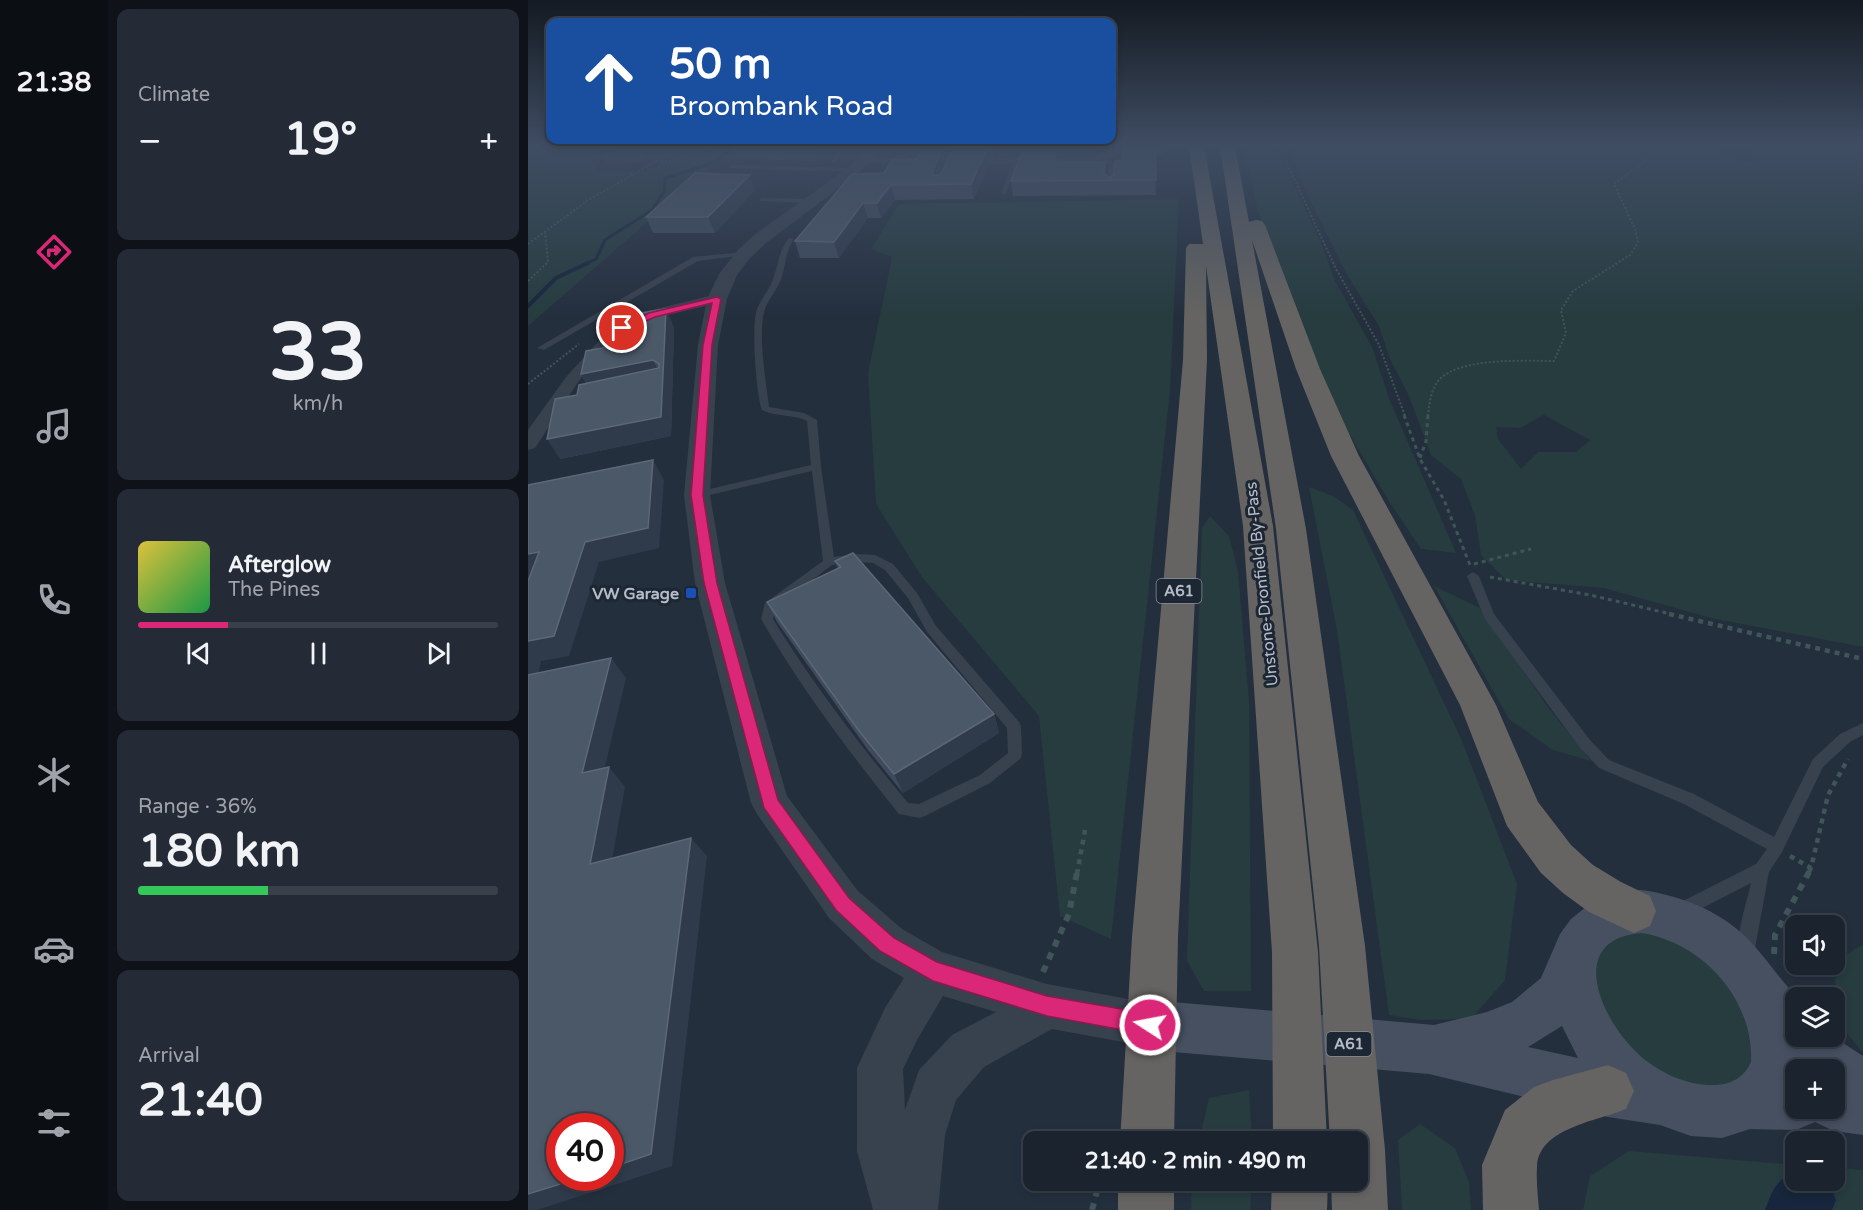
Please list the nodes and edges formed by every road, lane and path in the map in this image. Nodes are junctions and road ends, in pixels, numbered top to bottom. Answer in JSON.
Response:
{"nodes":[{"id":1,"x":585,"y":202,"type":"edge"},
{"id":2,"x":810,"y":202,"type":"edge"},
{"id":3,"x":1196,"y":202,"type":"edge"},
{"id":4,"x":1204,"y":202,"type":"edge"},
{"id":5,"x":1236,"y":202,"type":"edge"},
{"id":6,"x":1247,"y":202,"type":"edge"},
{"id":7,"x":1305,"y":202,"type":"edge"},
{"id":8,"x":1623,"y":202,"type":"edge"},
{"id":9,"x":544,"y":232,"type":"junction"},
{"id":10,"x":791,"y":239,"type":"dead end"},
{"id":11,"x":528,"y":244,"type":"edge"},
{"id":12,"x":744,"y":254,"type":"junction"},
{"id":13,"x":528,"y":281,"type":"edge"},
{"id":14,"x":717,"y":299,"type":"junction"},
{"id":15,"x":616,"y":334,"type":"junction"},
{"id":16,"x":541,"y":348,"type":"dead end"},
{"id":17,"x":528,"y":384,"type":"edge"},
{"id":18,"x":528,"y":444,"type":"edge"},
{"id":19,"x":1420,"y":459,"type":"junction"},
{"id":20,"x":816,"y":467,"type":"junction"},
{"id":21,"x":697,"y":495,"type":"junction"},
{"id":22,"x":1530,"y":549,"type":"dead end"},
{"id":23,"x":829,"y":562,"type":"junction"},
{"id":24,"x":1472,"y":571,"type":"junction"},
{"id":25,"x":1863,"y":659,"type":"edge"},
{"id":26,"x":1863,"y":729,"type":"edge"},
{"id":27,"x":1852,"y":754,"type":"dead end"},
{"id":28,"x":1085,"y":830,"type":"dead end"},
{"id":29,"x":1777,"y":847,"type":"junction"},
{"id":30,"x":1811,"y":868,"type":"junction"},
{"id":31,"x":1762,"y":869,"type":"junction"},
{"id":32,"x":1652,"y":914,"type":"junction"},
{"id":33,"x":1573,"y":962,"type":"junction"},
{"id":34,"x":933,"y":971,"type":"junction"},
{"id":35,"x":1770,"y":991,"type":"edge"},
{"id":36,"x":1039,"y":1003,"type":"junction"},
{"id":37,"x":1150,"y":1025,"type":"junction"},
{"id":38,"x":1813,"y":1047,"type":"edge"},
{"id":39,"x":1429,"y":1049,"type":"junction"},
{"id":40,"x":1863,"y":1087,"type":"edge"},
{"id":41,"x":1608,"y":1091,"type":"junction"},
{"id":42,"x":1660,"y":1099,"type":"junction"},
{"id":43,"x":1773,"y":1103,"type":"edge"},
{"id":44,"x":1845,"y":1107,"type":"edge"},
{"id":45,"x":1863,"y":1109,"type":"edge"},
{"id":46,"x":1147,"y":1131,"type":"edge"},
{"id":47,"x":1299,"y":1131,"type":"edge"},
{"id":48,"x":1355,"y":1131,"type":"edge"},
{"id":49,"x":1097,"y":1191,"type":"edge"},
{"id":50,"x":1146,"y":1191,"type":"edge"},
{"id":51,"x":1299,"y":1191,"type":"edge"},
{"id":52,"x":899,"y":1210,"type":"edge"},
{"id":53,"x":912,"y":1210,"type":"edge"},
{"id":54,"x":1092,"y":1210,"type":"edge"},
{"id":55,"x":1146,"y":1210,"type":"edge"},
{"id":56,"x":1299,"y":1210,"type":"edge"},
{"id":57,"x":1511,"y":1210,"type":"edge"}],
"edges":[{"from":1,"to":9,"type":"path"},
{"from":2,"to":12,"type":"street"},
{"from":3,"to":37,"type":"highway","number":"A61"},
{"from":4,"to":47,"type":"highway","name":"Unstone-Dronfield By-Pass","number":"A61"},
{"from":5,"to":48,"type":"highway","name":"Unstone-Dronfield By-Pass","number":"A61"},
{"from":6,"to":32,"type":"highway","number":"A61"},
{"from":7,"to":19,"type":"path"},
{"from":8,"to":19,"type":"path"},
{"from":9,"to":11,"type":"path"},
{"from":9,"to":13,"type":"path"},
{"from":10,"to":20,"type":"lane"},
{"from":12,"to":14,"type":"street"},
{"from":12,"to":16,"type":"lane"},
{"from":14,"to":15,"type":"street"},
{"from":14,"to":21,"type":"street"},
{"from":15,"to":17,"type":"path"},
{"from":15,"to":18,"type":"street"},
{"from":19,"to":24,"type":"path"},
{"from":20,"to":21,"type":"lane"},
{"from":20,"to":23,"type":"lane"},
{"from":21,"to":34,"type":"street"},
{"from":22,"to":24,"type":"path"},
{"from":23,"to":23,"type":"lane"},
{"from":24,"to":25,"type":"path"},
{"from":24,"to":29,"type":"lane"},
{"from":26,"to":29,"type":"lane"},
{"from":27,"to":30,"type":"path"},
{"from":28,"to":36,"type":"path"},
{"from":29,"to":30,"type":"path"},
{"from":29,"to":31,"type":"lane"},
{"from":30,"to":35,"type":"path"},
{"from":31,"to":32,"type":"lane"},
{"from":31,"to":35,"type":"lane"},
{"from":32,"to":33,"type":"main road"},
{"from":32,"to":35,"type":"main road"},
{"from":33,"to":39,"type":"main road"},
{"from":33,"to":42,"type":"main road"},
{"from":34,"to":36,"type":"street"},
{"from":34,"to":52,"type":"street"},
{"from":35,"to":43,"type":"main road"},
{"from":36,"to":37,"type":"street"},
{"from":36,"to":53,"type":"street"},
{"from":37,"to":39,"type":"main road"},
{"from":37,"to":46,"type":"highway","number":"A61"},
{"from":38,"to":40,"type":"main road"},
{"from":39,"to":41,"type":"main road"},
{"from":41,"to":42,"type":"main road"},
{"from":41,"to":57,"type":"highway"},
{"from":42,"to":43,"type":"main road"},
{"from":44,"to":45,"type":"main road"},
{"from":49,"to":54,"type":"path"},
{"from":50,"to":55,"type":"highway"},
{"from":51,"to":56,"type":"highway"}]}
